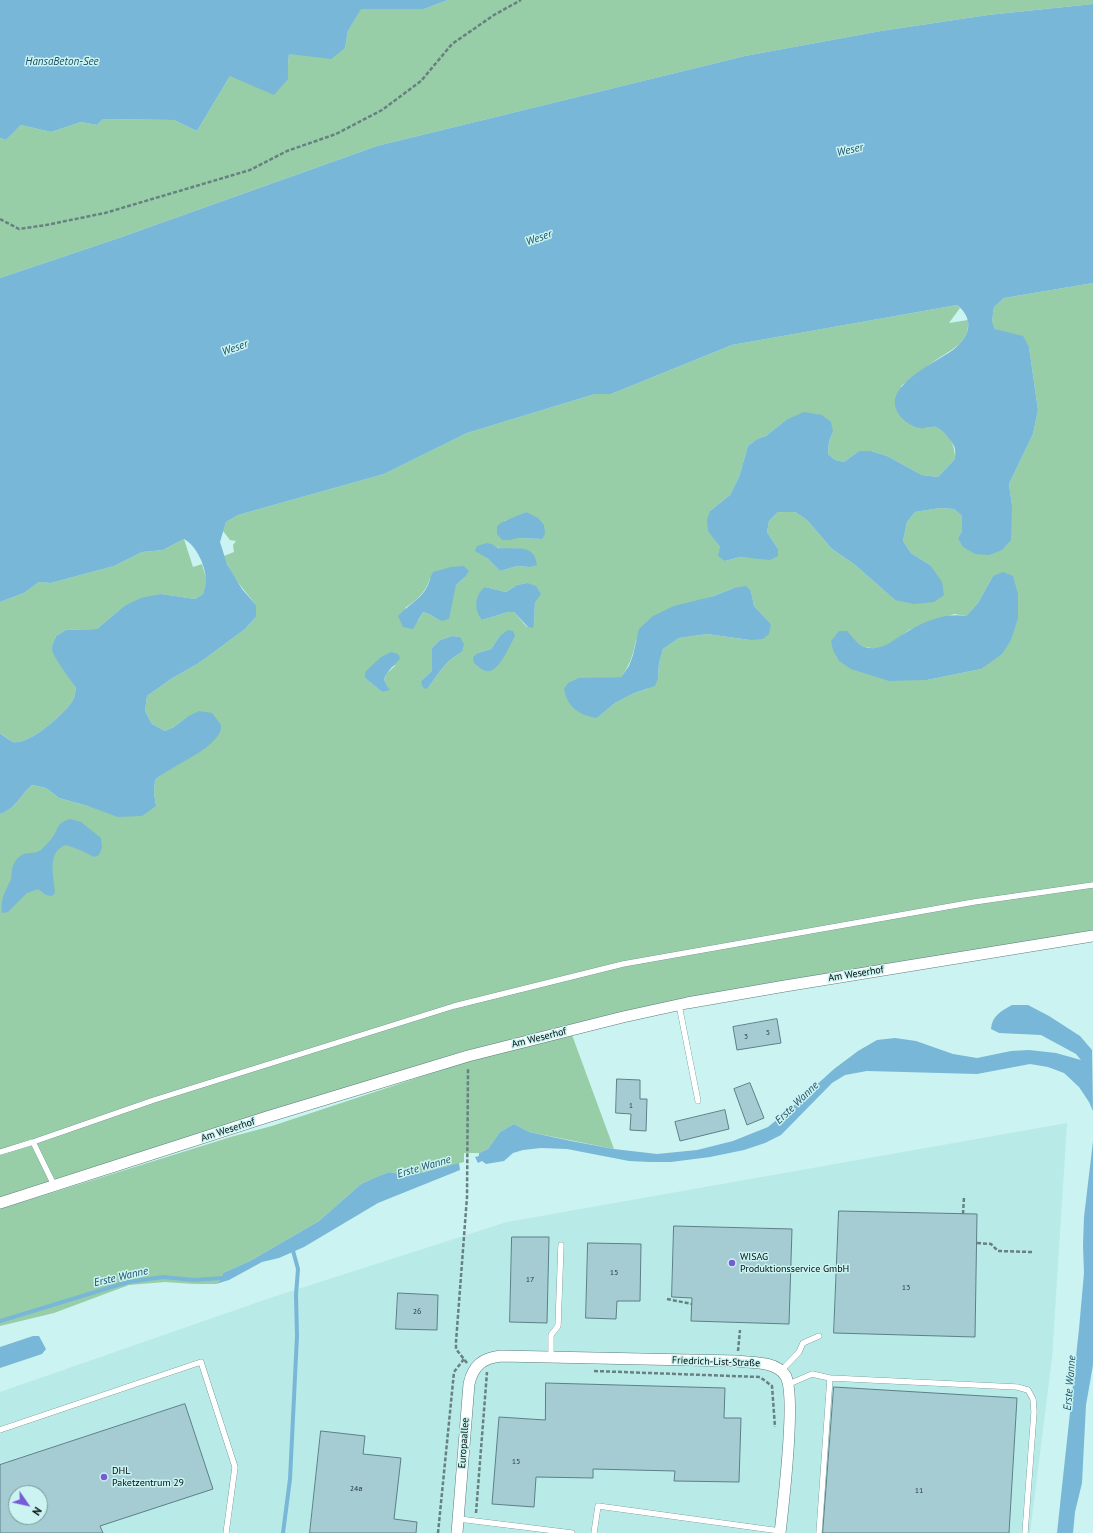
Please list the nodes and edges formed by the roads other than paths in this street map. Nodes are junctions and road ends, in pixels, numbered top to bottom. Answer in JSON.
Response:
{"nodes":[{"id":1,"x":1093,"y":885,"type":"edge"},
{"id":2,"x":1093,"y":936,"type":"edge"},
{"id":3,"x":678,"y":1005,"type":"junction"},
{"id":4,"x":698,"y":1101,"type":"dead end"},
{"id":5,"x":33,"y":1142,"type":"junction"},
{"id":6,"x":0,"y":1152,"type":"edge"},
{"id":7,"x":54,"y":1185,"type":"junction"},
{"id":8,"x":0,"y":1203,"type":"edge"},
{"id":9,"x":561,"y":1245,"type":"dead end"},
{"id":10,"x":819,"y":1336,"type":"dead end"},
{"id":11,"x":551,"y":1357,"type":"junction"},
{"id":12,"x":474,"y":1369,"type":"joint"},
{"id":13,"x":781,"y":1371,"type":"junction"},
{"id":14,"x":830,"y":1378,"type":"junction"},
{"id":15,"x":789,"y":1384,"type":"junction"},
{"id":16,"x":0,"y":1430,"type":"edge"},
{"id":17,"x":458,"y":1519,"type":"junction"},
{"id":18,"x":780,"y":1532,"type":"edge"},
{"id":19,"x":226,"y":1533,"type":"edge"},
{"id":20,"x":457,"y":1533,"type":"edge"},
{"id":21,"x":572,"y":1533,"type":"edge"},
{"id":22,"x":594,"y":1533,"type":"edge"},
{"id":23,"x":819,"y":1533,"type":"edge"},
{"id":24,"x":1025,"y":1533,"type":"edge"}],
"edges":[{"from":1,"to":5,"type":"lane"},
{"from":2,"to":3,"type":"street","name":"Am Weserhof"},
{"from":3,"to":4,"type":"lane"},
{"from":3,"to":7,"type":"street","name":"Am Weserhof"},
{"from":5,"to":6,"type":"lane"},
{"from":5,"to":7,"type":"lane"},
{"from":7,"to":8,"type":"street","name":"Am Weserhof"},
{"from":9,"to":11,"type":"lane"},
{"from":10,"to":13,"type":"lane"},
{"from":11,"to":12,"type":"street","name":"Friedrich-List-Straße"},
{"from":11,"to":13,"type":"street","name":"Friedrich-List-Straße"},
{"from":12,"to":17,"type":"street","name":"Europaallee"},
{"from":13,"to":15,"type":"street"},
{"from":14,"to":15,"type":"lane"},
{"from":14,"to":23,"type":"lane"},
{"from":14,"to":24,"type":"lane"},
{"from":15,"to":18,"type":"street"},
{"from":16,"to":19,"type":"lane"},
{"from":17,"to":20,"type":"street","name":"Europaallee"},
{"from":17,"to":21,"type":"lane"},
{"from":18,"to":22,"type":"lane"}]}
